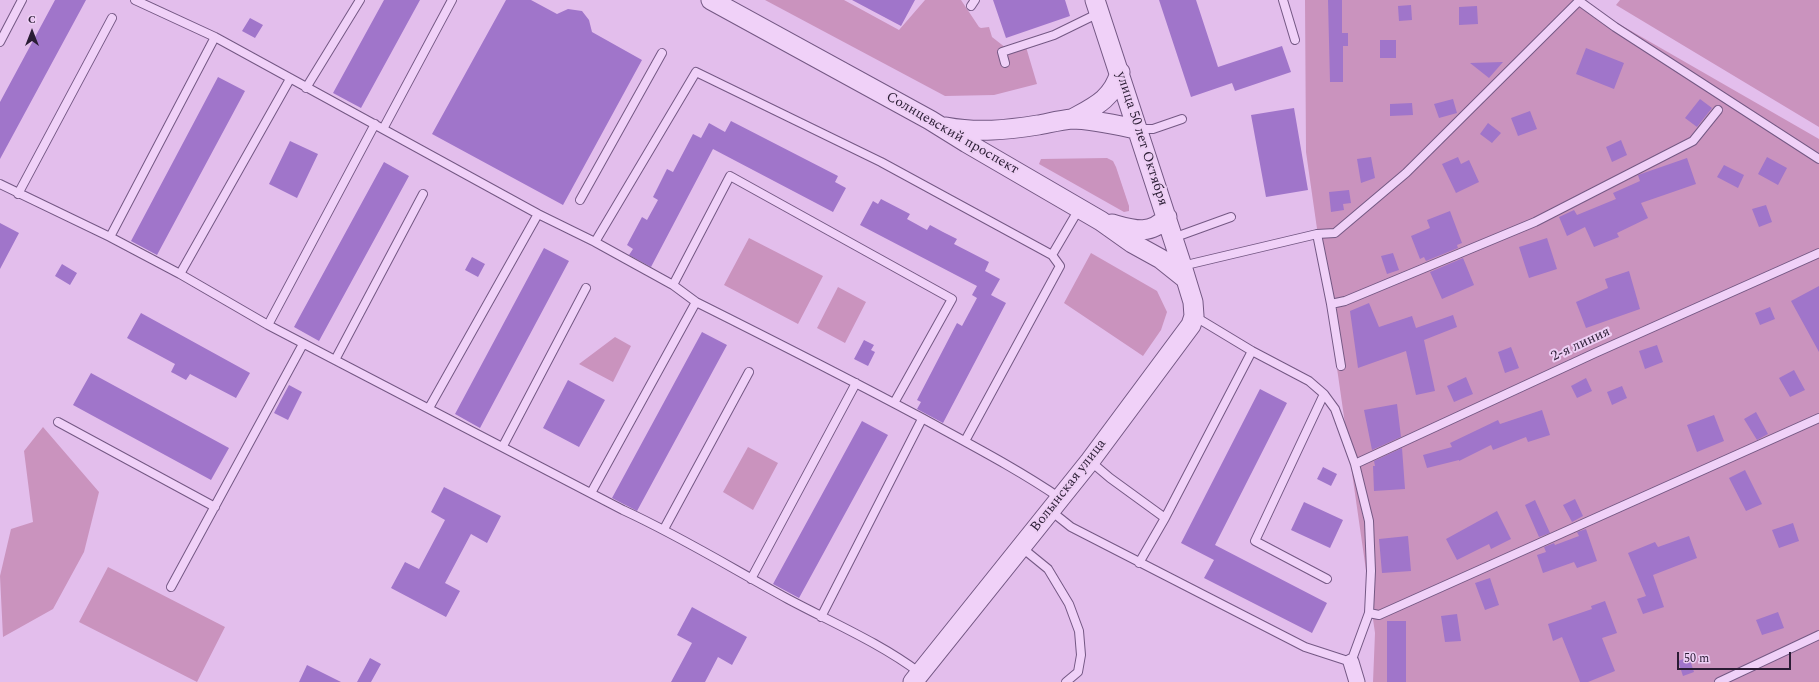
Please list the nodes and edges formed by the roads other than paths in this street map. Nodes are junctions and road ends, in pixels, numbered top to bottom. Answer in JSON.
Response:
{"nodes":[{"id":1,"x":22,"y":0,"type":"edge"},
{"id":2,"x":135,"y":0,"type":"edge"},
{"id":3,"x":360,"y":0,"type":"edge"},
{"id":4,"x":452,"y":0,"type":"edge"},
{"id":5,"x":711,"y":0,"type":"edge"},
{"id":6,"x":1283,"y":0,"type":"edge"},
{"id":7,"x":1577,"y":1,"type":"edge"},
{"id":8,"x":1097,"y":6,"type":"edge"},
{"id":9,"x":112,"y":18,"type":"dead end"},
{"id":10,"x":215,"y":37,"type":"junction"},
{"id":11,"x":1295,"y":40,"type":"dead end"},
{"id":12,"x":0,"y":42,"type":"edge"},
{"id":13,"x":662,"y":53,"type":"dead end"},
{"id":14,"x":1005,"y":63,"type":"dead end"},
{"id":15,"x":1120,"y":72,"type":"junction"},
{"id":16,"x":290,"y":79,"type":"junction"},
{"id":17,"x":306,"y":88,"type":"junction"},
{"id":18,"x":1718,"y":110,"type":"dead end"},
{"id":19,"x":1072,"y":119,"type":"junction"},
{"id":20,"x":1182,"y":119,"type":"dead end"},
{"id":21,"x":930,"y":120,"type":"junction"},
{"id":22,"x":379,"y":126,"type":"junction"},
{"id":23,"x":1136,"y":128,"type":"junction"},
{"id":24,"x":1819,"y":159,"type":"edge"},
{"id":25,"x":0,"y":184,"type":"edge"},
{"id":26,"x":18,"y":194,"type":"junction"},
{"id":27,"x":423,"y":194,"type":"dead end"},
{"id":28,"x":580,"y":200,"type":"dead end"},
{"id":29,"x":1079,"y":209,"type":"junction"},
{"id":30,"x":538,"y":214,"type":"junction"},
{"id":31,"x":1167,"y":217,"type":"junction"},
{"id":32,"x":1231,"y":217,"type":"dead end"},
{"id":33,"x":1101,"y":221,"type":"junction"},
{"id":34,"x":1317,"y":234,"type":"junction"},
{"id":35,"x":110,"y":237,"type":"junction"},
{"id":36,"x":1174,"y":238,"type":"junction"},
{"id":37,"x":595,"y":242,"type":"junction"},
{"id":38,"x":1819,"y":253,"type":"edge"},
{"id":39,"x":1052,"y":255,"type":"junction"},
{"id":40,"x":1184,"y":272,"type":"junction"},
{"id":41,"x":180,"y":274,"type":"junction"},
{"id":42,"x":673,"y":285,"type":"junction"},
{"id":43,"x":586,"y":288,"type":"dead end"},
{"id":44,"x":696,"y":302,"type":"junction"},
{"id":45,"x":1331,"y":304,"type":"junction"},
{"id":46,"x":1194,"y":316,"type":"junction"},
{"id":47,"x":268,"y":325,"type":"junction"},
{"id":48,"x":303,"y":344,"type":"junction"},
{"id":49,"x":1252,"y":351,"type":"junction"},
{"id":50,"x":336,"y":360,"type":"junction"},
{"id":51,"x":1340,"y":366,"type":"dead end"},
{"id":52,"x":750,"y":372,"type":"dead end"},
{"id":53,"x":856,"y":383,"type":"junction"},
{"id":54,"x":1324,"y":394,"type":"junction"},
{"id":55,"x":894,"y":402,"type":"junction"},
{"id":56,"x":429,"y":408,"type":"junction"},
{"id":57,"x":922,"y":418,"type":"junction"},
{"id":58,"x":1819,"y":418,"type":"edge"},
{"id":59,"x":58,"y":422,"type":"dead end"},
{"id":60,"x":965,"y":441,"type":"junction"},
{"id":61,"x":503,"y":446,"type":"junction"},
{"id":62,"x":1090,"y":461,"type":"junction"},
{"id":63,"x":1355,"y":464,"type":"junction"},
{"id":64,"x":591,"y":493,"type":"junction"},
{"id":65,"x":1055,"y":504,"type":"junction"},
{"id":66,"x":214,"y":507,"type":"junction"},
{"id":67,"x":1165,"y":518,"type":"junction"},
{"id":68,"x":664,"y":529,"type":"junction"},
{"id":69,"x":1021,"y":547,"type":"junction"},
{"id":70,"x":1139,"y":563,"type":"junction"},
{"id":71,"x":752,"y":579,"type":"junction"},
{"id":72,"x":1327,"y":579,"type":"dead end"},
{"id":73,"x":171,"y":587,"type":"dead end"},
{"id":74,"x":1369,"y":613,"type":"junction"},
{"id":75,"x":821,"y":617,"type":"junction"},
{"id":76,"x":1819,"y":635,"type":"edge"},
{"id":77,"x":1351,"y":662,"type":"junction"},
{"id":78,"x":917,"y":678,"type":"edge"},
{"id":79,"x":1066,"y":682,"type":"edge"},
{"id":80,"x":1357,"y":682,"type":"edge"},
{"id":81,"x":1719,"y":682,"type":"edge"}],
"edges":[{"from":1,"to":12,"type":"lane"},
{"from":2,"to":10,"type":"lane"},
{"from":3,"to":17,"type":"lane"},
{"from":4,"to":22,"type":"lane"},
{"from":5,"to":21,"type":"street","name":"Солнцевский проспект"},
{"from":6,"to":11,"type":"lane"},
{"from":7,"to":24,"type":"lane"},
{"from":7,"to":34,"type":"lane"},
{"from":8,"to":14,"type":"lane"},
{"from":8,"to":15,"type":"street","name":"улица 50 лет Октября"},
{"from":9,"to":26,"type":"lane"},
{"from":10,"to":16,"type":"lane"},
{"from":10,"to":35,"type":"lane"},
{"from":13,"to":28,"type":"lane"},
{"from":15,"to":19,"type":"street"},
{"from":15,"to":23,"type":"street","name":"улица 50 лет Октября"},
{"from":16,"to":17,"type":"lane"},
{"from":16,"to":41,"type":"lane"},
{"from":17,"to":22,"type":"lane"},
{"from":18,"to":45,"type":"lane"},
{"from":19,"to":21,"type":"street"},
{"from":19,"to":23,"type":"street"},
{"from":20,"to":23,"type":"lane"},
{"from":21,"to":29,"type":"street","name":"Солнцевский проспект"},
{"from":22,"to":30,"type":"lane"},
{"from":22,"to":47,"type":"lane"},
{"from":23,"to":31,"type":"street","name":"улица 50 лет Октября"},
{"from":25,"to":26,"type":"lane"},
{"from":26,"to":35,"type":"lane"},
{"from":27,"to":50,"type":"lane"},
{"from":29,"to":33,"type":"street","name":"Солнцевский проспект"},
{"from":29,"to":39,"type":"lane"},
{"from":30,"to":37,"type":"lane"},
{"from":30,"to":56,"type":"lane"},
{"from":31,"to":33,"type":"street"},
{"from":31,"to":36,"type":"street","name":"улица 50 лет Октября"},
{"from":32,"to":36,"type":"lane"},
{"from":33,"to":40,"type":"street","name":"Солнцевский проспект"},
{"from":34,"to":40,"type":"lane"},
{"from":34,"to":45,"type":"lane"},
{"from":35,"to":41,"type":"lane"},
{"from":36,"to":40,"type":"street","name":"улица 50 лет Октября"},
{"from":37,"to":39,"type":"lane"},
{"from":37,"to":42,"type":"lane"},
{"from":38,"to":63,"type":"lane","name":"2-я линия"},
{"from":39,"to":60,"type":"lane"},
{"from":40,"to":46,"type":"street"},
{"from":41,"to":47,"type":"lane"},
{"from":42,"to":44,"type":"lane"},
{"from":42,"to":55,"type":"lane"},
{"from":43,"to":61,"type":"lane"},
{"from":44,"to":53,"type":"lane"},
{"from":44,"to":64,"type":"lane"},
{"from":45,"to":51,"type":"lane"},
{"from":46,"to":49,"type":"lane"},
{"from":46,"to":62,"type":"street","name":"Волынская улица"},
{"from":47,"to":48,"type":"lane"},
{"from":48,"to":50,"type":"lane"},
{"from":48,"to":66,"type":"lane"},
{"from":49,"to":54,"type":"lane"},
{"from":49,"to":67,"type":"lane"},
{"from":50,"to":56,"type":"lane"},
{"from":52,"to":68,"type":"lane"},
{"from":53,"to":55,"type":"lane"},
{"from":53,"to":71,"type":"lane"},
{"from":54,"to":63,"type":"lane"},
{"from":54,"to":72,"type":"lane"},
{"from":55,"to":57,"type":"lane"},
{"from":56,"to":61,"type":"lane"},
{"from":57,"to":60,"type":"lane"},
{"from":57,"to":75,"type":"lane"},
{"from":58,"to":74,"type":"lane"},
{"from":59,"to":66,"type":"lane"},
{"from":60,"to":65,"type":"lane"},
{"from":61,"to":64,"type":"lane"},
{"from":62,"to":65,"type":"street","name":"Волынская улица"},
{"from":62,"to":67,"type":"lane"},
{"from":63,"to":74,"type":"lane"},
{"from":64,"to":68,"type":"lane"},
{"from":65,"to":69,"type":"street","name":"Волынская улица"},
{"from":65,"to":70,"type":"lane"},
{"from":66,"to":73,"type":"lane"},
{"from":67,"to":70,"type":"lane"},
{"from":68,"to":71,"type":"lane"},
{"from":69,"to":78,"type":"street","name":"Волынская улица"},
{"from":69,"to":79,"type":"lane"},
{"from":70,"to":77,"type":"lane"},
{"from":71,"to":75,"type":"lane"},
{"from":74,"to":77,"type":"lane"},
{"from":75,"to":78,"type":"lane"},
{"from":76,"to":81,"type":"lane"},
{"from":77,"to":80,"type":"street"}]}
